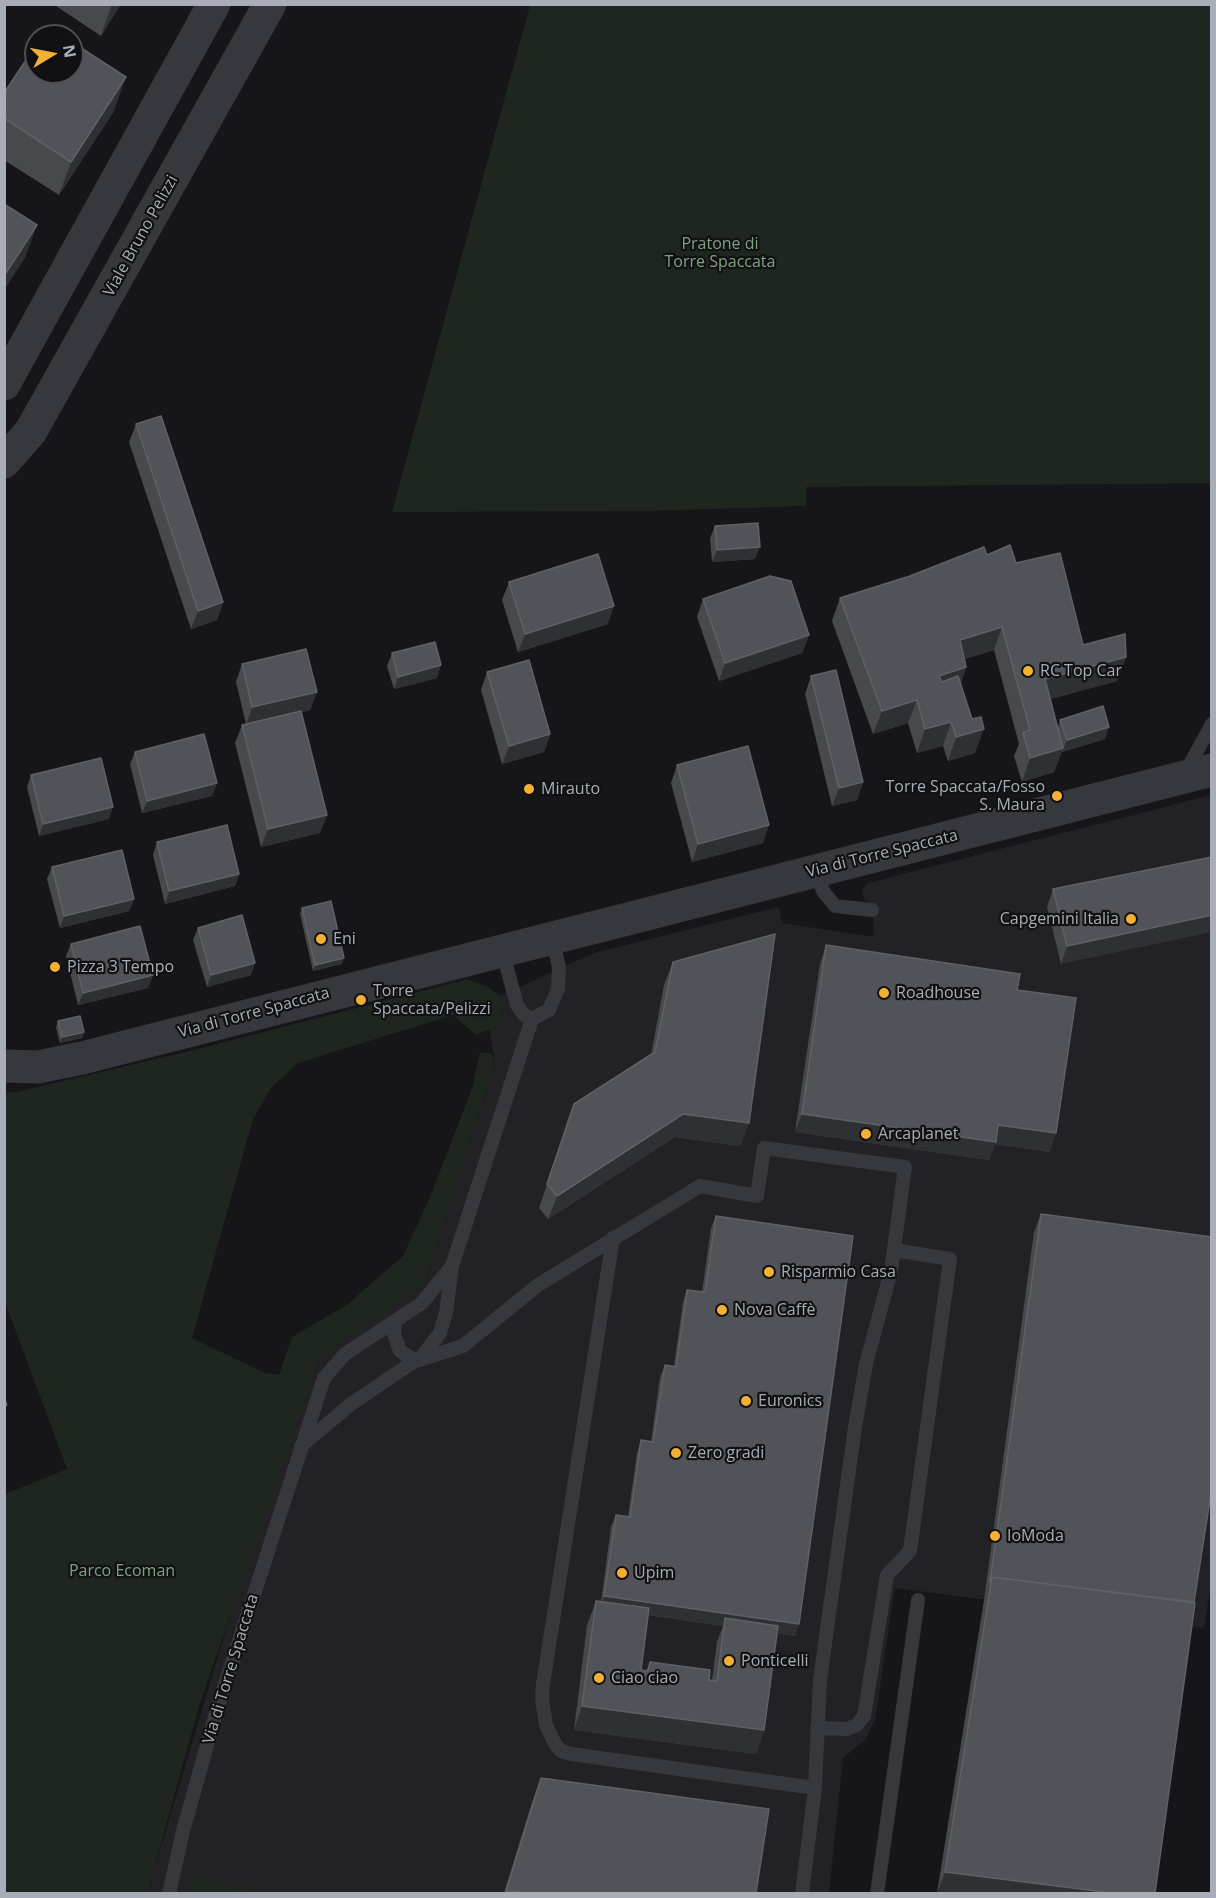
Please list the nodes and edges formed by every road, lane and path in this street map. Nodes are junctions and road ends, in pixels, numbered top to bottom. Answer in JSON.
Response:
{"nodes":[{"id":1,"x":214,"y":4,"type":"edge"},
{"id":2,"x":270,"y":4,"type":"edge"},
{"id":3,"x":4,"y":384,"type":"edge"},
{"id":4,"x":4,"y":462,"type":"edge"},
{"id":5,"x":1212,"y":724,"type":"edge"},
{"id":6,"x":1197,"y":774,"type":"edge"},
{"id":7,"x":816,"y":871,"type":"junction"},
{"id":8,"x":872,"y":910,"type":"dead end"},
{"id":9,"x":552,"y":938,"type":"junction"},
{"id":10,"x":502,"y":951,"type":"junction"},
{"id":11,"x":532,"y":1018,"type":"junction"},
{"id":12,"x":4,"y":1066,"type":"edge"},
{"id":13,"x":613,"y":1238,"type":"junction"},
{"id":14,"x":894,"y":1250,"type":"junction"},
{"id":15,"x":452,"y":1266,"type":"junction"},
{"id":16,"x":395,"y":1322,"type":"junction"},
{"id":17,"x":416,"y":1361,"type":"junction"},
{"id":18,"x":301,"y":1446,"type":"junction"},
{"id":19,"x":918,"y":1600,"type":"dead end"},
{"id":20,"x":817,"y":1728,"type":"junction"},
{"id":21,"x":815,"y":1788,"type":"junction"},
{"id":22,"x":169,"y":1893,"type":"edge"},
{"id":23,"x":802,"y":1893,"type":"edge"},
{"id":24,"x":877,"y":1893,"type":"edge"}],
"edges":[{"from":1,"to":3,"type":"street"},
{"from":2,"to":4,"type":"street","name":"Viale Bruno Pelizzi"},
{"from":5,"to":6,"type":"lane"},
{"from":6,"to":7,"type":"street","name":"Via di Torre Spaccata"},
{"from":7,"to":8,"type":"lane"},
{"from":7,"to":9,"type":"street","name":"Via di Torre Spaccata"},
{"from":9,"to":10,"type":"street","name":"Via di Torre Spaccata"},
{"from":9,"to":11,"type":"lane"},
{"from":10,"to":11,"type":"lane"},
{"from":10,"to":12,"type":"street","name":"Via di Torre Spaccata"},
{"from":11,"to":15,"type":"lane","name":"Via di Torre Spaccata"},
{"from":13,"to":14,"type":"lane"},
{"from":13,"to":17,"type":"lane"},
{"from":13,"to":21,"type":"lane"},
{"from":14,"to":20,"type":"lane"},
{"from":14,"to":20,"type":"lane"},
{"from":15,"to":16,"type":"lane","name":"Via di Torre Spaccata"},
{"from":15,"to":17,"type":"lane","name":"Via di Torre Spaccata"},
{"from":16,"to":17,"type":"lane"},
{"from":16,"to":18,"type":"lane","name":"Via di Torre Spaccata"},
{"from":17,"to":18,"type":"lane","name":"Via di Torre Spaccata"},
{"from":18,"to":22,"type":"lane","name":"Via di Torre Spaccata"},
{"from":19,"to":24,"type":"lane"},
{"from":20,"to":21,"type":"lane"},
{"from":21,"to":23,"type":"lane"}]}
